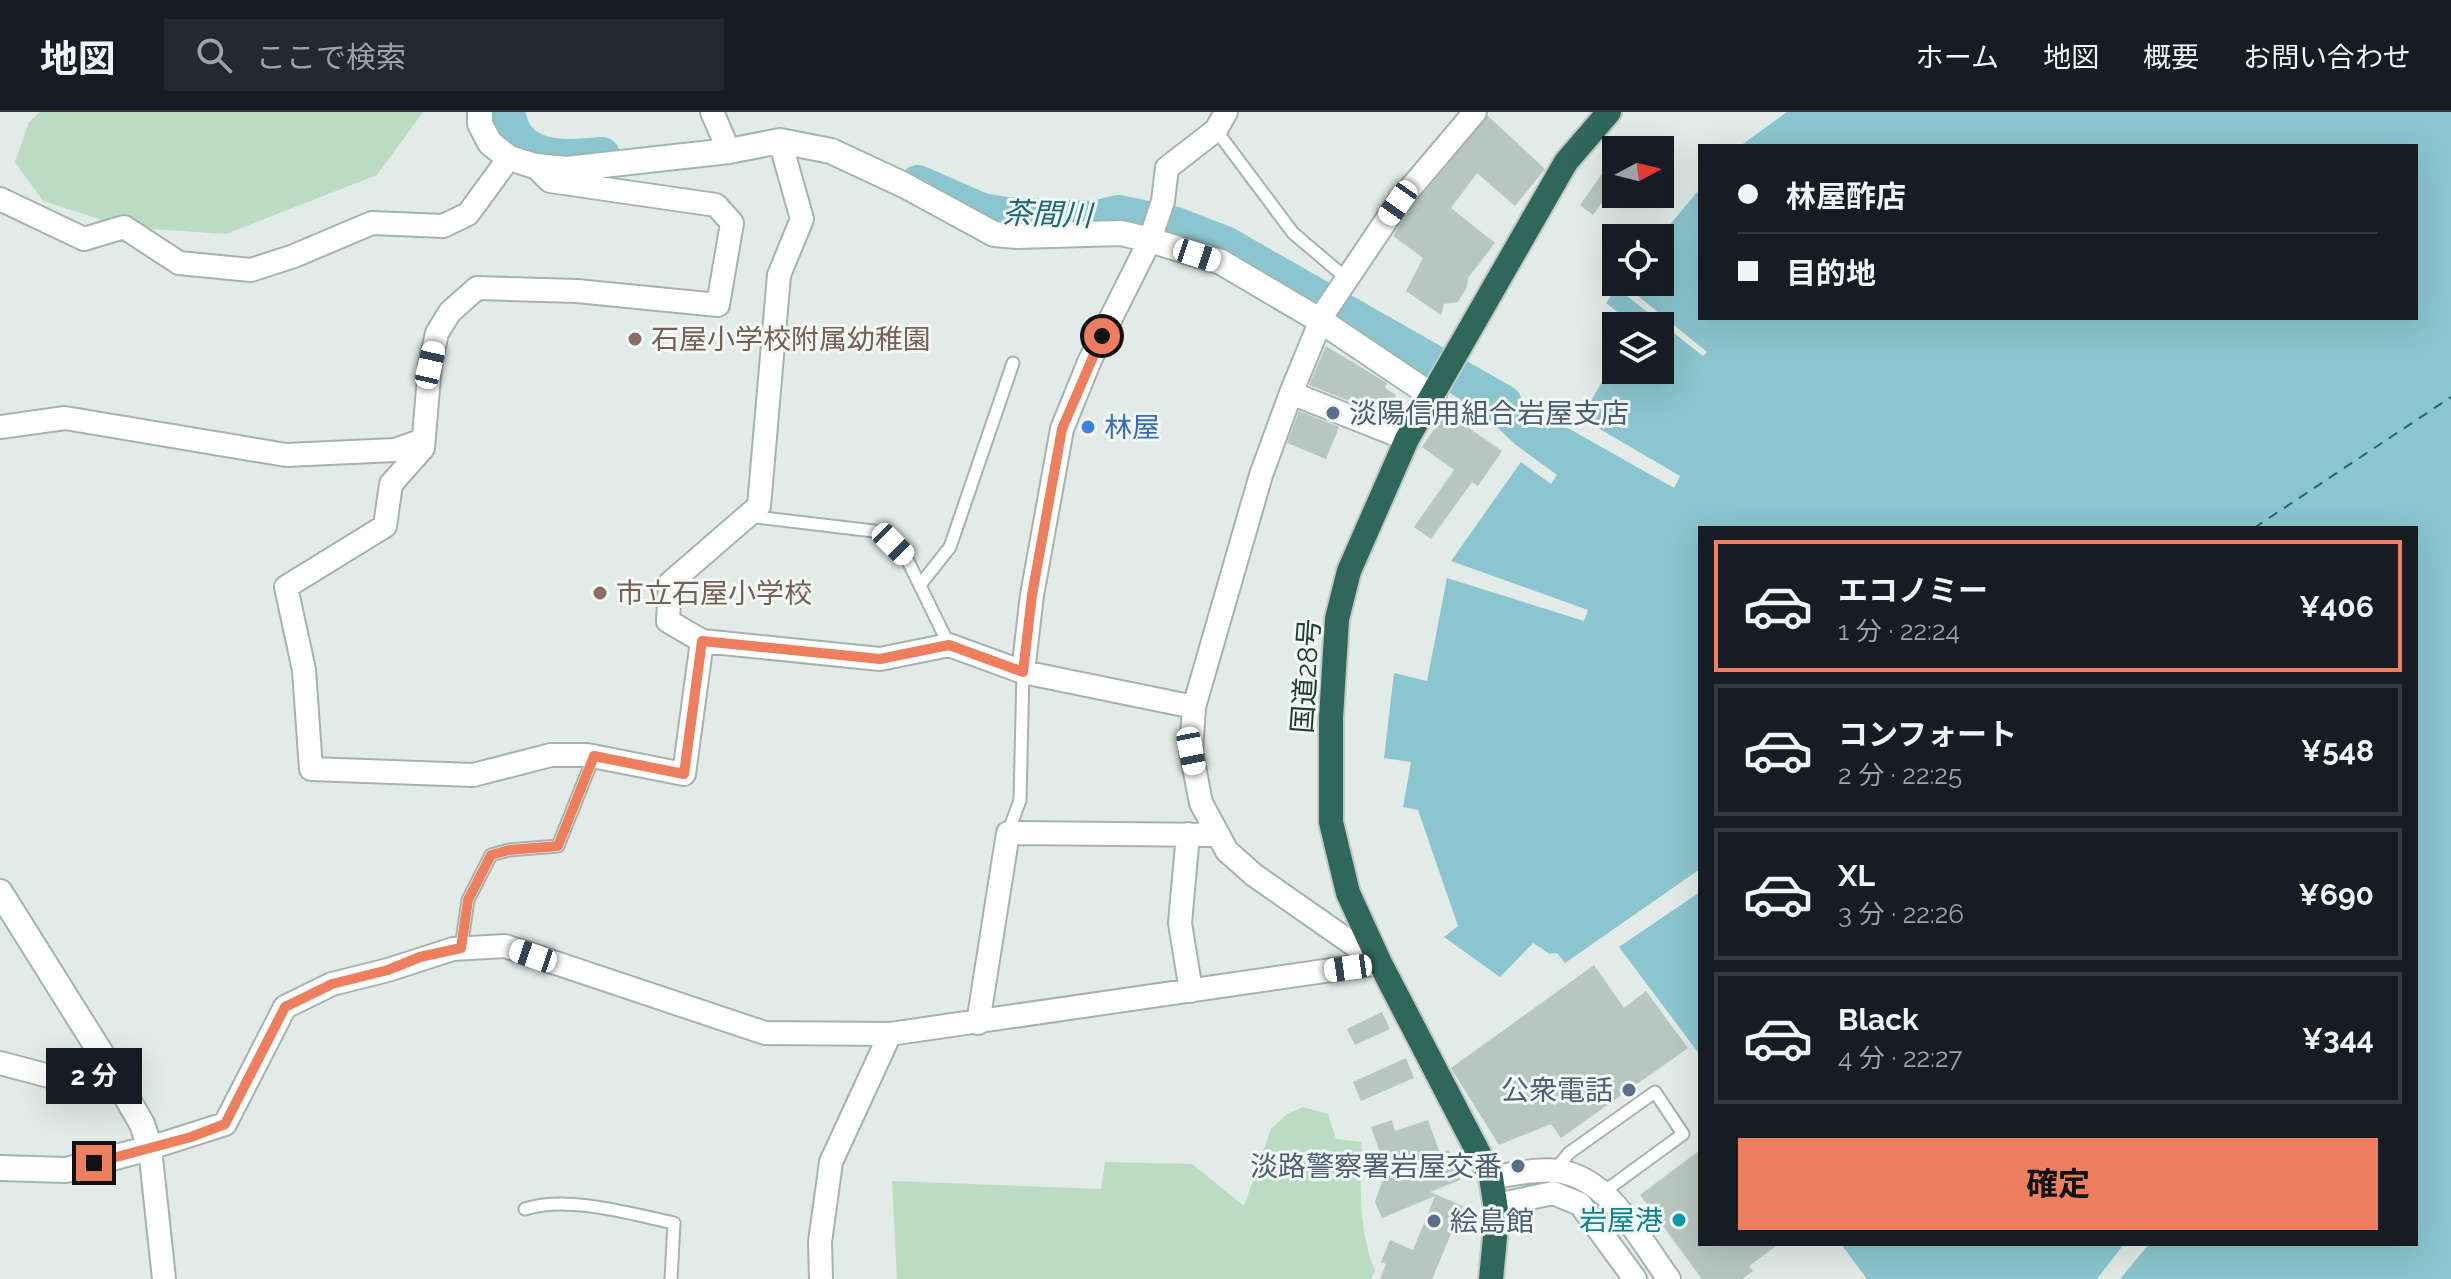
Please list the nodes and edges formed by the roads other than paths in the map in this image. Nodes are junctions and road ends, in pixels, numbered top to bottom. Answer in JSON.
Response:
{"nodes":[{"id":1,"x":480,"y":112,"type":"edge"},
{"id":2,"x":712,"y":112,"type":"edge"},
{"id":3,"x":1475,"y":112,"type":"edge"},
{"id":4,"x":1609,"y":112,"type":"edge"},
{"id":5,"x":1221,"y":121,"type":"edge"},
{"id":6,"x":780,"y":141,"type":"junction"},
{"id":7,"x":729,"y":151,"type":"junction"},
{"id":8,"x":509,"y":158,"type":"junction"},
{"id":9,"x":535,"y":166,"type":"junction"},
{"id":10,"x":0,"y":199,"type":"edge"},
{"id":11,"x":1152,"y":235,"type":"junction"},
{"id":12,"x":1342,"y":284,"type":"junction"},
{"id":13,"x":1323,"y":317,"type":"junction"},
{"id":14,"x":1013,"y":363,"type":"dead end"},
{"id":15,"x":1437,"y":391,"type":"junction"},
{"id":16,"x":1291,"y":393,"type":"junction"},
{"id":17,"x":0,"y":427,"type":"edge"},
{"id":18,"x":1407,"y":439,"type":"junction"},
{"id":19,"x":423,"y":440,"type":"junction"},
{"id":20,"x":746,"y":516,"type":"junction"},
{"id":21,"x":920,"y":585,"type":"junction"},
{"id":22,"x":702,"y":641,"type":"junction"},
{"id":23,"x":949,"y":645,"type":"junction"},
{"id":24,"x":1023,"y":672,"type":"junction"},
{"id":25,"x":1194,"y":707,"type":"junction"},
{"id":26,"x":594,"y":756,"type":"junction"},
{"id":27,"x":1008,"y":833,"type":"junction"},
{"id":28,"x":1188,"y":834,"type":"junction"},
{"id":29,"x":1217,"y":835,"type":"junction"},
{"id":30,"x":0,"y":892,"type":"edge"},
{"id":31,"x":461,"y":948,"type":"junction"},
{"id":32,"x":1380,"y":963,"type":"junction"},
{"id":33,"x":1191,"y":991,"type":"junction"},
{"id":34,"x":978,"y":1023,"type":"junction"},
{"id":35,"x":890,"y":1034,"type":"junction"},
{"id":36,"x":104,"y":1058,"type":"junction"},
{"id":37,"x":0,"y":1063,"type":"edge"},
{"id":38,"x":150,"y":1148,"type":"junction"},
{"id":39,"x":0,"y":1168,"type":"edge"},
{"id":40,"x":1555,"y":1170,"type":"junction"},
{"id":41,"x":1491,"y":1177,"type":"junction"},
{"id":42,"x":1605,"y":1191,"type":"junction"},
{"id":43,"x":1497,"y":1205,"type":"junction"},
{"id":44,"x":525,"y":1209,"type":"dead end"},
{"id":45,"x":164,"y":1279,"type":"edge"},
{"id":46,"x":671,"y":1279,"type":"edge"},
{"id":47,"x":821,"y":1279,"type":"edge"},
{"id":48,"x":1491,"y":1279,"type":"edge"},
{"id":49,"x":1635,"y":1279,"type":"edge"},
{"id":50,"x":1669,"y":1279,"type":"edge"}],
"edges":[{"from":1,"to":8,"type":"street"},
{"from":2,"to":7,"type":"street"},
{"from":3,"to":12,"type":"street"},
{"from":4,"to":15,"type":"highway","name":"国道28号"},
{"from":5,"to":11,"type":"street"},
{"from":5,"to":12,"type":"lane"},
{"from":6,"to":7,"type":"street"},
{"from":6,"to":11,"type":"street"},
{"from":6,"to":20,"type":"street"},
{"from":7,"to":9,"type":"street"},
{"from":8,"to":9,"type":"street"},
{"from":8,"to":10,"type":"street"},
{"from":9,"to":19,"type":"street"},
{"from":11,"to":13,"type":"street"},
{"from":11,"to":24,"type":"street"},
{"from":12,"to":13,"type":"street"},
{"from":13,"to":15,"type":"street"},
{"from":13,"to":16,"type":"street"},
{"from":14,"to":21,"type":"lane"},
{"from":15,"to":18,"type":"highway","name":"国道28号"},
{"from":16,"to":18,"type":"street"},
{"from":16,"to":25,"type":"street"},
{"from":17,"to":19,"type":"street"},
{"from":18,"to":32,"type":"highway","name":"国道28号"},
{"from":19,"to":26,"type":"street"},
{"from":20,"to":21,"type":"lane"},
{"from":20,"to":22,"type":"street"},
{"from":21,"to":23,"type":"lane"},
{"from":22,"to":23,"type":"street"},
{"from":22,"to":26,"type":"street"},
{"from":23,"to":24,"type":"street"},
{"from":24,"to":25,"type":"street"},
{"from":24,"to":27,"type":"lane"},
{"from":25,"to":29,"type":"street"},
{"from":26,"to":31,"type":"lane"},
{"from":27,"to":28,"type":"street"},
{"from":27,"to":34,"type":"street"},
{"from":28,"to":29,"type":"street"},
{"from":28,"to":33,"type":"street"},
{"from":29,"to":32,"type":"street"},
{"from":30,"to":36,"type":"street"},
{"from":31,"to":35,"type":"street"},
{"from":31,"to":38,"type":"street"},
{"from":32,"to":33,"type":"street"},
{"from":32,"to":41,"type":"highway","name":"国道28号"},
{"from":33,"to":34,"type":"street"},
{"from":34,"to":35,"type":"street"},
{"from":35,"to":47,"type":"street"},
{"from":36,"to":37,"type":"street"},
{"from":36,"to":38,"type":"street"},
{"from":38,"to":39,"type":"street"},
{"from":38,"to":45,"type":"street"},
{"from":40,"to":41,"type":"street"},
{"from":40,"to":42,"type":"street"},
{"from":40,"to":42,"type":"lane"},
{"from":41,"to":43,"type":"highway","name":"国道28号"},
{"from":42,"to":50,"type":"street"},
{"from":43,"to":48,"type":"highway","name":"国道28号"},
{"from":43,"to":49,"type":"street"},
{"from":44,"to":46,"type":"lane"}]}
